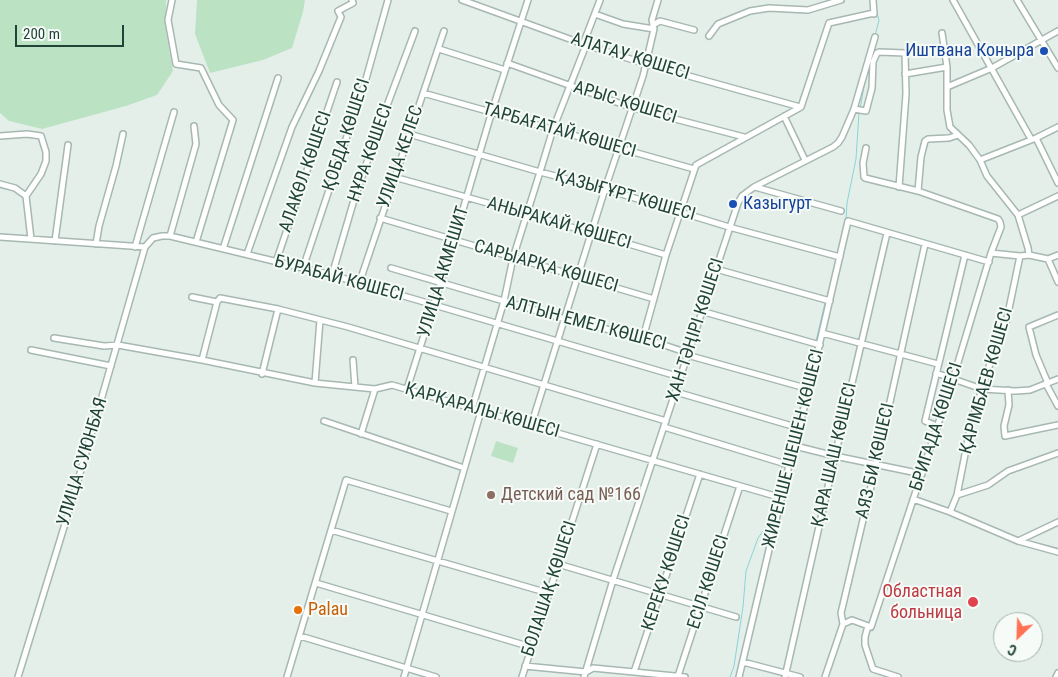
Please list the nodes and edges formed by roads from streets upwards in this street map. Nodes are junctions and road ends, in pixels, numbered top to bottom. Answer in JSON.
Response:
{"nodes":[{"id":1,"x":172,"y":0,"type":"edge"},
{"id":2,"x":352,"y":0,"type":"edge"},
{"id":3,"x":388,"y":0,"type":"edge"},
{"id":4,"x":462,"y":0,"type":"edge"},
{"id":5,"x":528,"y":0,"type":"edge"},
{"id":6,"x":600,"y":0,"type":"edge"},
{"id":7,"x":658,"y":0,"type":"edge"},
{"id":8,"x":841,"y":0,"type":"edge"},
{"id":9,"x":873,"y":0,"type":"edge"},
{"id":10,"x":953,"y":0,"type":"edge"},
{"id":11,"x":1017,"y":0,"type":"edge"},
{"id":12,"x":595,"y":14,"type":"junction"},
{"id":13,"x":521,"y":21,"type":"junction"},
{"id":14,"x":653,"y":27,"type":"junction"},
{"id":15,"x":694,"y":30,"type":"dead end"},
{"id":16,"x":415,"y":31,"type":"dead end"},
{"id":17,"x":444,"y":31,"type":"dead end"},
{"id":18,"x":1058,"y":31,"type":"edge"},
{"id":19,"x":942,"y":33,"type":"dead end"},
{"id":20,"x":709,"y":36,"type":"dead end"},
{"id":21,"x":875,"y":37,"type":"dead end"},
{"id":22,"x":1041,"y":40,"type":"junction"},
{"id":23,"x":586,"y":45,"type":"junction"},
{"id":24,"x":439,"y":49,"type":"junction"},
{"id":25,"x":507,"y":62,"type":"junction"},
{"id":26,"x":646,"y":64,"type":"junction"},
{"id":27,"x":947,"y":68,"type":"junction"},
{"id":28,"x":992,"y":68,"type":"junction"},
{"id":29,"x":1058,"y":68,"type":"edge"},
{"id":30,"x":505,"y":70,"type":"junction"},
{"id":31,"x":905,"y":74,"type":"junction"},
{"id":32,"x":278,"y":78,"type":"dead end"},
{"id":33,"x":337,"y":82,"type":"dead end"},
{"id":34,"x":570,"y":86,"type":"junction"},
{"id":35,"x":947,"y":87,"type":"junction"},
{"id":36,"x":423,"y":93,"type":"junction"},
{"id":37,"x":800,"y":107,"type":"junction"},
{"id":38,"x":633,"y":108,"type":"junction"},
{"id":39,"x":858,"y":110,"type":"junction"},
{"id":40,"x":492,"y":111,"type":"junction"},
{"id":41,"x":174,"y":112,"type":"dead end"},
{"id":42,"x":784,"y":116,"type":"junction"},
{"id":43,"x":194,"y":126,"type":"dead end"},
{"id":44,"x":1058,"y":127,"type":"edge"},
{"id":45,"x":553,"y":129,"type":"junction"},
{"id":46,"x":123,"y":134,"type":"dead end"},
{"id":47,"x":409,"y":134,"type":"junction"},
{"id":48,"x":958,"y":135,"type":"junction"},
{"id":49,"x":0,"y":136,"type":"edge"},
{"id":50,"x":745,"y":137,"type":"junction"},
{"id":51,"x":1033,"y":138,"type":"junction"},
{"id":52,"x":68,"y":145,"type":"dead end"},
{"id":53,"x":620,"y":148,"type":"junction"},
{"id":54,"x":866,"y":148,"type":"dead end"},
{"id":55,"x":479,"y":154,"type":"junction"},
{"id":56,"x":805,"y":160,"type":"junction"},
{"id":57,"x":980,"y":160,"type":"junction"},
{"id":58,"x":694,"y":169,"type":"junction"},
{"id":59,"x":540,"y":172,"type":"junction"},
{"id":60,"x":394,"y":177,"type":"junction"},
{"id":61,"x":1058,"y":183,"type":"edge"},
{"id":62,"x":0,"y":184,"type":"edge"},
{"id":63,"x":754,"y":187,"type":"junction"},
{"id":64,"x":899,"y":187,"type":"junction"},
{"id":65,"x":605,"y":189,"type":"junction"},
{"id":66,"x":918,"y":191,"type":"junction"},
{"id":67,"x":26,"y":196,"type":"junction"},
{"id":68,"x":1058,"y":196,"type":"edge"},
{"id":69,"x":466,"y":197,"type":"junction"},
{"id":70,"x":841,"y":211,"type":"dead end"},
{"id":71,"x":680,"y":212,"type":"junction"},
{"id":72,"x":527,"y":214,"type":"junction"},
{"id":73,"x":1018,"y":215,"type":"junction"},
{"id":74,"x":380,"y":218,"type":"junction"},
{"id":75,"x":729,"y":227,"type":"junction"},
{"id":76,"x":887,"y":233,"type":"junction"},
{"id":77,"x":590,"y":234,"type":"junction"},
{"id":78,"x":170,"y":236,"type":"junction"},
{"id":79,"x":0,"y":237,"type":"edge"},
{"id":80,"x":31,"y":239,"type":"junction"},
{"id":81,"x":454,"y":240,"type":"junction"},
{"id":82,"x":55,"y":241,"type":"junction"},
{"id":83,"x":196,"y":242,"type":"junction"},
{"id":84,"x":96,"y":244,"type":"junction"},
{"id":85,"x":925,"y":244,"type":"junction"},
{"id":86,"x":135,"y":246,"type":"junction"},
{"id":87,"x":145,"y":247,"type":"junction"},
{"id":88,"x":223,"y":248,"type":"junction"},
{"id":89,"x":991,"y":253,"type":"junction"},
{"id":90,"x":247,"y":254,"type":"junction"},
{"id":91,"x":666,"y":255,"type":"junction"},
{"id":92,"x":965,"y":255,"type":"junction"},
{"id":93,"x":1029,"y":255,"type":"junction"},
{"id":94,"x":1058,"y":255,"type":"edge"},
{"id":95,"x":838,"y":256,"type":"junction"},
{"id":96,"x":1020,"y":256,"type":"junction"},
{"id":97,"x":513,"y":258,"type":"junction"},
{"id":98,"x":1048,"y":259,"type":"junction"},
{"id":99,"x":276,"y":262,"type":"junction"},
{"id":100,"x":989,"y":262,"type":"junction"},
{"id":101,"x":303,"y":268,"type":"junction"},
{"id":102,"x":392,"y":268,"type":"dead end"},
{"id":103,"x":716,"y":269,"type":"junction"},
{"id":104,"x":332,"y":275,"type":"junction"},
{"id":105,"x":577,"y":276,"type":"junction"},
{"id":106,"x":440,"y":282,"type":"junction"},
{"id":107,"x":1058,"y":282,"type":"edge"},
{"id":108,"x":359,"y":284,"type":"junction"},
{"id":109,"x":192,"y":297,"type":"dead end"},
{"id":110,"x":654,"y":298,"type":"junction"},
{"id":111,"x":504,"y":301,"type":"junction"},
{"id":112,"x":830,"y":301,"type":"junction"},
{"id":113,"x":216,"y":302,"type":"junction"},
{"id":114,"x":433,"y":304,"type":"junction"},
{"id":115,"x":278,"y":309,"type":"junction"},
{"id":116,"x":701,"y":311,"type":"junction"},
{"id":117,"x":1058,"y":315,"type":"edge"},
{"id":118,"x":565,"y":319,"type":"junction"},
{"id":119,"x":320,"y":320,"type":"junction"},
{"id":120,"x":497,"y":324,"type":"junction"},
{"id":121,"x":822,"y":333,"type":"junction"},
{"id":122,"x":54,"y":338,"type":"dead end"},
{"id":123,"x":643,"y":338,"type":"junction"},
{"id":124,"x":556,"y":342,"type":"junction"},
{"id":125,"x":861,"y":344,"type":"junction"},
{"id":126,"x":118,"y":345,"type":"junction"},
{"id":127,"x":820,"y":346,"type":"junction"},
{"id":128,"x":420,"y":348,"type":"junction"},
{"id":129,"x":31,"y":350,"type":"dead end"},
{"id":130,"x":687,"y":355,"type":"junction"},
{"id":131,"x":901,"y":355,"type":"junction"},
{"id":132,"x":202,"y":360,"type":"junction"},
{"id":133,"x":353,"y":360,"type":"dead end"},
{"id":134,"x":938,"y":364,"type":"junction"},
{"id":135,"x":111,"y":366,"type":"junction"},
{"id":136,"x":484,"y":368,"type":"junction"},
{"id":137,"x":936,"y":373,"type":"junction"},
{"id":138,"x":262,"y":374,"type":"junction"},
{"id":139,"x":680,"y":378,"type":"junction"},
{"id":140,"x":952,"y":379,"type":"junction"},
{"id":141,"x":1058,"y":379,"type":"edge"},
{"id":142,"x":315,"y":384,"type":"junction"},
{"id":143,"x":1046,"y":384,"type":"junction"},
{"id":144,"x":542,"y":385,"type":"junction"},
{"id":145,"x":355,"y":387,"type":"junction"},
{"id":146,"x":375,"y":389,"type":"junction"},
{"id":147,"x":407,"y":389,"type":"junction"},
{"id":148,"x":809,"y":389,"type":"junction"},
{"id":149,"x":982,"y":390,"type":"junction"},
{"id":150,"x":1008,"y":390,"type":"junction"},
{"id":151,"x":676,"y":392,"type":"junction"},
{"id":152,"x":1058,"y":406,"type":"edge"},
{"id":153,"x":472,"y":409,"type":"junction"},
{"id":154,"x":481,"y":411,"type":"junction"},
{"id":155,"x":324,"y":422,"type":"dead end"},
{"id":156,"x":665,"y":424,"type":"junction"},
{"id":157,"x":1058,"y":425,"type":"edge"},
{"id":158,"x":531,"y":426,"type":"junction"},
{"id":159,"x":937,"y":426,"type":"junction"},
{"id":160,"x":799,"y":428,"type":"junction"},
{"id":161,"x":361,"y":434,"type":"junction"},
{"id":162,"x":597,"y":444,"type":"junction"},
{"id":163,"x":794,"y":446,"type":"junction"},
{"id":164,"x":1058,"y":453,"type":"edge"},
{"id":165,"x":835,"y":456,"type":"junction"},
{"id":166,"x":652,"y":461,"type":"junction"},
{"id":167,"x":789,"y":465,"type":"junction"},
{"id":168,"x":876,"y":465,"type":"junction"},
{"id":169,"x":464,"y":468,"type":"junction"},
{"id":170,"x":700,"y":474,"type":"junction"},
{"id":171,"x":922,"y":474,"type":"junction"},
{"id":172,"x":740,"y":486,"type":"junction"},
{"id":173,"x":957,"y":495,"type":"junction"},
{"id":174,"x":782,"y":498,"type":"junction"},
{"id":175,"x":913,"y":499,"type":"junction"},
{"id":176,"x":451,"y":512,"type":"junction"},
{"id":177,"x":950,"y":512,"type":"junction"},
{"id":178,"x":1058,"y":522,"type":"edge"},
{"id":179,"x":331,"y":530,"type":"junction"},
{"id":180,"x":1018,"y":541,"type":"junction"},
{"id":181,"x":1058,"y":552,"type":"edge"},
{"id":182,"x":438,"y":562,"type":"junction"},
{"id":183,"x":558,"y":564,"type":"junction"},
{"id":184,"x":612,"y":580,"type":"junction"},
{"id":185,"x":316,"y":583,"type":"junction"},
{"id":186,"x":548,"y":594,"type":"junction"},
{"id":187,"x":661,"y":595,"type":"junction"},
{"id":188,"x":701,"y":608,"type":"junction"},
{"id":189,"x":422,"y":614,"type":"junction"},
{"id":190,"x":736,"y":617,"type":"dead end"},
{"id":191,"x":843,"y":624,"type":"junction"},
{"id":192,"x":870,"y":627,"type":"junction"},
{"id":193,"x":300,"y":636,"type":"junction"},
{"id":194,"x":531,"y":647,"type":"junction"},
{"id":195,"x":743,"y":662,"type":"junction"},
{"id":196,"x":525,"y":666,"type":"junction"},
{"id":197,"x":406,"y":668,"type":"junction"},
{"id":198,"x":634,"y":672,"type":"junction"},
{"id":199,"x":585,"y":674,"type":"edge"},
{"id":200,"x":1058,"y":674,"type":"edge"},
{"id":201,"x":678,"y":676,"type":"edge"},
{"id":202,"x":786,"y":676,"type":"edge"},
{"id":203,"x":18,"y":677,"type":"edge"},
{"id":204,"x":287,"y":677,"type":"edge"},
{"id":205,"x":404,"y":677,"type":"edge"},
{"id":206,"x":436,"y":677,"type":"edge"},
{"id":207,"x":522,"y":677,"type":"edge"},
{"id":208,"x":685,"y":677,"type":"edge"},
{"id":209,"x":739,"y":677,"type":"edge"},
{"id":210,"x":800,"y":677,"type":"edge"},
{"id":211,"x":825,"y":677,"type":"edge"},
{"id":212,"x":897,"y":677,"type":"edge"},
{"id":213,"x":1056,"y":677,"type":"edge"}],
"edges":[{"from":1,"to":83,"type":"street"},
{"from":2,"to":90,"type":"street"},
{"from":3,"to":101,"type":"street","name":"ҚОБДА КӨШЕСІ"},
{"from":4,"to":13,"type":"street","name":"АЛАТАУ КӨШЕСІ"},
{"from":5,"to":13,"type":"street","name":"УЛИЦА АКМЕШИТ"},
{"from":6,"to":12,"type":"street"},
{"from":7,"to":14,"type":"street"},
{"from":8,"to":20,"type":"street"},
{"from":9,"to":37,"type":"street"},
{"from":10,"to":28,"type":"street"},
{"from":11,"to":22,"type":"street"},
{"from":12,"to":14,"type":"street"},
{"from":12,"to":23,"type":"street"},
{"from":13,"to":23,"type":"street","name":"АЛАТАУ КӨШЕСІ"},
{"from":13,"to":25,"type":"street","name":"УЛИЦА АКМЕШИТ"},
{"from":14,"to":15,"type":"street"},
{"from":14,"to":26,"type":"street"},
{"from":16,"to":104,"type":"street","name":"НҰРА КӨШЕСІ"},
{"from":17,"to":24,"type":"street","name":"УЛИЦА КЕЛЕC"},
{"from":18,"to":22,"type":"street"},
{"from":19,"to":27,"type":"street"},
{"from":21,"to":39,"type":"street","name":"ХАН ТӘҢІРІ КӨШЕСІ"},
{"from":22,"to":28,"type":"street"},
{"from":22,"to":29,"type":"street"},
{"from":23,"to":26,"type":"street","name":"АЛАТАУ КӨШЕСІ"},
{"from":23,"to":34,"type":"street"},
{"from":24,"to":30,"type":"street"},
{"from":24,"to":36,"type":"street","name":"УЛИЦА КЕЛЕC"},
{"from":25,"to":30,"type":"street","name":"УЛИЦА АКМЕШИТ"},
{"from":25,"to":34,"type":"street","name":"АРЫС КӨШЕСІ"},
{"from":26,"to":37,"type":"street","name":"АЛАТАУ КӨШЕСІ"},
{"from":26,"to":38,"type":"street"},
{"from":27,"to":31,"type":"street"},
{"from":27,"to":35,"type":"street"},
{"from":28,"to":35,"type":"street"},
{"from":28,"to":51,"type":"street"},
{"from":30,"to":40,"type":"street","name":"УЛИЦА АКМЕШИТ"},
{"from":31,"to":39,"type":"street"},
{"from":31,"to":64,"type":"street"},
{"from":32,"to":88,"type":"street"},
{"from":33,"to":99,"type":"street","name":"АЛАКӨЛ КӨШЕСІ"},
{"from":34,"to":38,"type":"street","name":"АРЫС КӨШЕСІ"},
{"from":34,"to":45,"type":"street"},
{"from":35,"to":48,"type":"street"},
{"from":36,"to":40,"type":"street","name":"ТАРБАҒАТАЙ КӨШЕСІ"},
{"from":36,"to":47,"type":"street","name":"УЛИЦА КЕЛЕC"},
{"from":37,"to":42,"type":"street"},
{"from":38,"to":50,"type":"street","name":"АРЫС КӨШЕСІ"},
{"from":38,"to":53,"type":"street"},
{"from":39,"to":56,"type":"street","name":"ХАН ТӘҢІРІ КӨШЕСІ"},
{"from":40,"to":45,"type":"street","name":"ТАРБАҒАТАЙ КӨШЕСІ"},
{"from":40,"to":55,"type":"street","name":"УЛИЦА АКМЕШИТ"},
{"from":41,"to":86,"type":"street"},
{"from":42,"to":50,"type":"street"},
{"from":42,"to":56,"type":"street"},
{"from":43,"to":78,"type":"street"},
{"from":44,"to":51,"type":"street"},
{"from":45,"to":53,"type":"street","name":"ТАРБАҒАТАЙ КӨШЕСІ"},
{"from":45,"to":59,"type":"street"},
{"from":46,"to":84,"type":"street"},
{"from":47,"to":55,"type":"street","name":"ҚАЗЫҒҰРТ КӨШЕСІ"},
{"from":47,"to":60,"type":"street","name":"УЛИЦА КЕЛЕC"},
{"from":48,"to":57,"type":"street"},
{"from":48,"to":66,"type":"street"},
{"from":49,"to":67,"type":"street"},
{"from":50,"to":58,"type":"street"},
{"from":51,"to":57,"type":"street"},
{"from":51,"to":61,"type":"street"},
{"from":52,"to":82,"type":"street"},
{"from":53,"to":58,"type":"street","name":"ТАРБАҒАТАЙ КӨШЕСІ"},
{"from":53,"to":65,"type":"street"},
{"from":54,"to":64,"type":"street"},
{"from":55,"to":59,"type":"street","name":"ҚАЗЫҒҰРТ КӨШЕСІ"},
{"from":55,"to":69,"type":"street","name":"УЛИЦА АКМЕШИТ"},
{"from":56,"to":63,"type":"street","name":"ХАН ТӘҢІРІ КӨШЕСІ"},
{"from":57,"to":73,"type":"street"},
{"from":58,"to":71,"type":"street"},
{"from":59,"to":65,"type":"street","name":"ҚАЗЫҒҰРТ КӨШЕСІ"},
{"from":59,"to":72,"type":"street"},
{"from":60,"to":69,"type":"street","name":"АНЫРАКАЙ КӨШЕСІ"},
{"from":60,"to":74,"type":"street","name":"УЛИЦА КЕЛЕC"},
{"from":62,"to":67,"type":"street"},
{"from":63,"to":70,"type":"street"},
{"from":63,"to":75,"type":"street","name":"ХАН ТӘҢІРІ КӨШЕСІ"},
{"from":64,"to":66,"type":"street"},
{"from":65,"to":71,"type":"street","name":"ҚАЗЫҒҰРТ КӨШЕСІ"},
{"from":65,"to":77,"type":"street"},
{"from":66,"to":89,"type":"street","name":"БРИГАДА КӨШЕСІ"},
{"from":67,"to":80,"type":"street"},
{"from":68,"to":73,"type":"street"},
{"from":69,"to":72,"type":"street","name":"АНЫРАКАЙ КӨШЕСІ"},
{"from":69,"to":81,"type":"street","name":"УЛИЦА АКМЕШИТ"},
{"from":71,"to":75,"type":"street","name":"ҚАЗЫҒҰРТ КӨШЕСІ"},
{"from":71,"to":91,"type":"street"},
{"from":72,"to":77,"type":"street","name":"АНЫРАКАЙ КӨШЕСІ"},
{"from":72,"to":97,"type":"street"},
{"from":73,"to":93,"type":"street"},
{"from":74,"to":81,"type":"street","name":"САРЫАРҚА КӨШЕСІ"},
{"from":74,"to":108,"type":"street","name":"УЛИЦА КЕЛЕC"},
{"from":75,"to":95,"type":"street","name":"ҚАЗЫҒҰРТ КӨШЕСІ"},
{"from":75,"to":103,"type":"street","name":"ХАН ТӘҢІРІ КӨШЕСІ"},
{"from":76,"to":85,"type":"street"},
{"from":76,"to":95,"type":"street","name":"ЖИРЕНШЕ ШЕШЕН КӨШЕСІ"},
{"from":76,"to":125,"type":"street","name":"ҚАРА ШАШ КӨШЕСІ"},
{"from":77,"to":91,"type":"street","name":"АНЫРАКАЙ КӨШЕСІ"},
{"from":77,"to":105,"type":"street"},
{"from":78,"to":83,"type":"street","name":"БУРАБАЙ КӨШЕСІ"},
{"from":78,"to":87,"type":"street"},
{"from":79,"to":80,"type":"street"},
{"from":80,"to":82,"type":"street"},
{"from":81,"to":97,"type":"street","name":"САРЫАРҚА КӨШЕСІ"},
{"from":81,"to":106,"type":"street","name":"УЛИЦА АКМЕШИТ"},
{"from":82,"to":84,"type":"street"},
{"from":83,"to":88,"type":"street","name":"БУРАБАЙ КӨШЕСІ"},
{"from":84,"to":86,"type":"street"},
{"from":85,"to":92,"type":"street"},
{"from":85,"to":131,"type":"street","name":"АЯЗ БИ КӨШЕСІ"},
{"from":86,"to":87,"type":"street"},
{"from":87,"to":126,"type":"street","name":"УЛИЦА СУЮНБАЯ"},
{"from":88,"to":90,"type":"street","name":"БУРАБАЙ КӨШЕСІ"},
{"from":89,"to":96,"type":"street"},
{"from":89,"to":100,"type":"street","name":"БРИГАДА КӨШЕСІ"},
{"from":90,"to":99,"type":"street","name":"БУРАБАЙ КӨШЕСІ"},
{"from":91,"to":110,"type":"street"},
{"from":92,"to":100,"type":"street"},
{"from":92,"to":134,"type":"street"},
{"from":93,"to":96,"type":"street"},
{"from":93,"to":98,"type":"street"},
{"from":94,"to":98,"type":"street"},
{"from":95,"to":112,"type":"street","name":"ЖИРЕНШЕ ШЕШЕН КӨШЕСІ"},
{"from":96,"to":149,"type":"street","name":"ҚАРІМБАЕВ КӨШЕСІ"},
{"from":97,"to":105,"type":"street","name":"САРЫАРҚА КӨШЕСІ"},
{"from":97,"to":111,"type":"street"},
{"from":98,"to":107,"type":"street"},
{"from":99,"to":101,"type":"street","name":"БУРАБАЙ КӨШЕСІ"},
{"from":100,"to":140,"type":"street","name":"БРИГАДА КӨШЕСІ"},
{"from":101,"to":104,"type":"street","name":"БУРАБАЙ КӨШЕСІ"},
{"from":102,"to":106,"type":"street","name":"АЛТЫН ЕМЕЛ КӨШЕСІ"},
{"from":103,"to":112,"type":"street"},
{"from":103,"to":116,"type":"street","name":"ХАН ТӘҢІРІ КӨШЕСІ"},
{"from":104,"to":108,"type":"street","name":"БУРАБАЙ КӨШЕСІ"},
{"from":105,"to":110,"type":"street","name":"САРЫАРҚА КӨШЕСІ"},
{"from":105,"to":118,"type":"street"},
{"from":106,"to":111,"type":"street","name":"АЛТЫН ЕМЕЛ КӨШЕСІ"},
{"from":106,"to":114,"type":"street","name":"УЛИЦА АКМЕШИТ"},
{"from":108,"to":114,"type":"street","name":"БУРАБАЙ КӨШЕСІ"},
{"from":109,"to":113,"type":"street"},
{"from":110,"to":123,"type":"street"},
{"from":111,"to":118,"type":"street","name":"АЛТЫН ЕМЕЛ КӨШЕСІ"},
{"from":111,"to":120,"type":"street"},
{"from":112,"to":121,"type":"street","name":"ЖИРЕНШЕ ШЕШЕН КӨШЕСІ"},
{"from":113,"to":115,"type":"street"},
{"from":113,"to":132,"type":"street"},
{"from":114,"to":120,"type":"street","name":"БУРАБАЙ КӨШЕСІ"},
{"from":114,"to":128,"type":"street","name":"УЛИЦА АКМЕШИТ"},
{"from":115,"to":119,"type":"street"},
{"from":115,"to":138,"type":"street"},
{"from":116,"to":127,"type":"street"},
{"from":116,"to":130,"type":"street","name":"ХАН ТӘҢІРІ КӨШЕСІ"},
{"from":117,"to":143,"type":"street"},
{"from":118,"to":123,"type":"street","name":"АЛТЫН ЕМЕЛ КӨШЕСІ"},
{"from":118,"to":124,"type":"street"},
{"from":119,"to":128,"type":"street"},
{"from":119,"to":142,"type":"street"},
{"from":120,"to":124,"type":"street","name":"БУРАБАЙ КӨШЕСІ"},
{"from":120,"to":136,"type":"street"},
{"from":121,"to":125,"type":"street"},
{"from":121,"to":127,"type":"street","name":"ЖИРЕНШЕ ШЕШЕН КӨШЕСІ"},
{"from":122,"to":126,"type":"street","name":"ҚАРҚАРАЛЫ КӨШЕСІ"},
{"from":123,"to":130,"type":"street","name":"АЛТЫН ЕМЕЛ КӨШЕСІ"},
{"from":124,"to":139,"type":"street","name":"БУРАБАЙ КӨШЕСІ"},
{"from":124,"to":144,"type":"street"},
{"from":125,"to":131,"type":"street"},
{"from":125,"to":165,"type":"street","name":"ҚАРА ШАШ КӨШЕСІ"},
{"from":126,"to":132,"type":"street","name":"ҚАРҚАРАЛЫ КӨШЕСІ"},
{"from":126,"to":135,"type":"street","name":"УЛИЦА СУЮНБАЯ"},
{"from":127,"to":148,"type":"street","name":"ЖИРЕНШЕ ШЕШЕН КӨШЕСІ"},
{"from":128,"to":136,"type":"street"},
{"from":128,"to":147,"type":"street","name":"УЛИЦА АКМЕШИТ"},
{"from":129,"to":135,"type":"street"},
{"from":130,"to":139,"type":"street","name":"ХАН ТӘҢІРІ КӨШЕСІ"},
{"from":130,"to":148,"type":"street","name":"АЛТЫН ЕМЕЛ КӨШЕСІ"},
{"from":131,"to":134,"type":"street"},
{"from":131,"to":168,"type":"street","name":"АЯЗ БИ КӨШЕСІ"},
{"from":132,"to":138,"type":"street","name":"ҚАРҚАРАЛЫ КӨШЕСІ"},
{"from":133,"to":145,"type":"street"},
{"from":134,"to":137,"type":"street"},
{"from":135,"to":203,"type":"street","name":"УЛИЦА СУЮНБАЯ"},
{"from":136,"to":144,"type":"street"},
{"from":136,"to":153,"type":"street"},
{"from":137,"to":140,"type":"street"},
{"from":137,"to":159,"type":"street"},
{"from":138,"to":142,"type":"street","name":"ҚАРҚАРАЛЫ КӨШЕСІ"},
{"from":139,"to":151,"type":"street","name":"ХАН ТӘҢІРІ КӨШЕСІ"},
{"from":140,"to":149,"type":"street"},
{"from":140,"to":159,"type":"street","name":"БРИГАДА КӨШЕСІ"},
{"from":141,"to":143,"type":"street"},
{"from":142,"to":145,"type":"street","name":"ҚАРҚАРАЛЫ КӨШЕСІ"},
{"from":143,"to":150,"type":"street"},
{"from":143,"to":152,"type":"street"},
{"from":144,"to":156,"type":"street"},
{"from":144,"to":158,"type":"street"},
{"from":145,"to":146,"type":"street","name":"ҚАРҚАРАЛЫ КӨШЕСІ"},
{"from":146,"to":147,"type":"street","name":"ҚАРҚАРАЛЫ КӨШЕСІ"},
{"from":146,"to":161,"type":"street"},
{"from":147,"to":153,"type":"street","name":"ҚАРҚАРАЛЫ КӨШЕСІ"},
{"from":148,"to":160,"type":"street","name":"ЖИРЕНШЕ ШЕШЕН КӨШЕСІ"},
{"from":149,"to":150,"type":"street"},
{"from":149,"to":173,"type":"street","name":"ҚАРІМБАЕВ КӨШЕСІ"},
{"from":150,"to":157,"type":"street"},
{"from":151,"to":156,"type":"street","name":"ХАН ТӘҢІРІ КӨШЕСІ"},
{"from":151,"to":160,"type":"street"},
{"from":153,"to":154,"type":"street","name":"ҚАРҚАРАЛЫ КӨШЕСІ"},
{"from":154,"to":158,"type":"street","name":"ҚАРҚАРАЛЫ КӨШЕСІ"},
{"from":154,"to":169,"type":"street"},
{"from":155,"to":161,"type":"street"},
{"from":156,"to":166,"type":"street","name":"ХАН ТӘҢІРІ КӨШЕСІ"},
{"from":156,"to":167,"type":"street"},
{"from":158,"to":162,"type":"street","name":"ҚАРҚАРАЛЫ КӨШЕСІ"},
{"from":159,"to":171,"type":"street","name":"БРИГАДА КӨШЕСІ"},
{"from":160,"to":163,"type":"street","name":"ЖИРЕНШЕ ШЕШЕН КӨШЕСІ"},
{"from":161,"to":169,"type":"street"},
{"from":162,"to":166,"type":"street","name":"ҚАРҚАРАЛЫ КӨШЕСІ"},
{"from":162,"to":183,"type":"street","name":"БОЛАШАҚ КӨШЕСІ"},
{"from":163,"to":165,"type":"street"},
{"from":163,"to":167,"type":"street","name":"ЖИРЕНШЕ ШЕШЕН КӨШЕСІ"},
{"from":164,"to":173,"type":"street"},
{"from":165,"to":168,"type":"street"},
{"from":165,"to":202,"type":"street","name":"ҚАРА ШАШ КӨШЕСІ"},
{"from":166,"to":170,"type":"street","name":"ҚАРҚАРАЛЫ КӨШЕСІ"},
{"from":166,"to":184,"type":"street","name":"ХАН ТӘҢІРІ КӨШЕСІ"},
{"from":167,"to":174,"type":"street","name":"ЖИРЕНШЕ ШЕШЕН КӨШЕСІ"},
{"from":168,"to":171,"type":"street"},
{"from":168,"to":191,"type":"street","name":"АЯЗ БИ КӨШЕСІ"},
{"from":169,"to":176,"type":"street"},
{"from":170,"to":172,"type":"street","name":"ҚАРҚАРАЛЫ КӨШЕСІ"},
{"from":170,"to":187,"type":"street","name":"КЕРЕКУ КӨШЕСІ"},
{"from":171,"to":175,"type":"street","name":"БРИГАДА КӨШЕСІ"},
{"from":172,"to":174,"type":"street","name":"ҚАРҚАРАЛЫ КӨШЕСІ"},
{"from":172,"to":188,"type":"street","name":"ЕСІЛ КӨШЕСІ"},
{"from":173,"to":177,"type":"street","name":"ҚАРІМБАЕВ КӨШЕСІ"},
{"from":174,"to":195,"type":"street","name":"ЖИРЕНШЕ ШЕШЕН КӨШЕСІ"},
{"from":175,"to":177,"type":"street"},
{"from":175,"to":192,"type":"street","name":"БРИГАДА КӨШЕСІ"},
{"from":176,"to":179,"type":"street"},
{"from":176,"to":182,"type":"street"},
{"from":177,"to":180,"type":"street"},
{"from":178,"to":180,"type":"street"},
{"from":179,"to":182,"type":"street"},
{"from":179,"to":185,"type":"street"},
{"from":180,"to":181,"type":"street"},
{"from":182,"to":186,"type":"street"},
{"from":182,"to":189,"type":"street"},
{"from":183,"to":184,"type":"street"},
{"from":183,"to":186,"type":"street","name":"БОЛАШАҚ КӨШЕСІ"},
{"from":184,"to":187,"type":"street"},
{"from":184,"to":199,"type":"street","name":"ХАН ТӘҢІРІ КӨШЕСІ"},
{"from":185,"to":189,"type":"street"},
{"from":185,"to":193,"type":"street"},
{"from":186,"to":194,"type":"street","name":"БОЛАШАҚ КӨШЕСІ"},
{"from":187,"to":188,"type":"street"},
{"from":187,"to":198,"type":"street","name":"КЕРЕКУ КӨШЕСІ"},
{"from":188,"to":190,"type":"street"},
{"from":188,"to":201,"type":"street","name":"ЕСІЛ КӨШЕСІ"},
{"from":189,"to":194,"type":"street"},
{"from":189,"to":197,"type":"street"},
{"from":191,"to":192,"type":"street"},
{"from":191,"to":211,"type":"street","name":"АЯЗ БИ КӨШЕСІ"},
{"from":192,"to":212,"type":"street","name":"БРИГАДА КӨШЕСІ"},
{"from":193,"to":197,"type":"street"},
{"from":193,"to":204,"type":"street"},
{"from":194,"to":196,"type":"street","name":"БОЛАШАҚ КӨШЕСІ"},
{"from":195,"to":202,"type":"street"},
{"from":195,"to":209,"type":"street","name":"ЖИРЕНШЕ ШЕШЕН КӨШЕСІ"},
{"from":196,"to":199,"type":"street"},
{"from":196,"to":207,"type":"street","name":"БОЛАШАҚ КӨШЕСІ"},
{"from":197,"to":205,"type":"street"},
{"from":197,"to":206,"type":"street"},
{"from":198,"to":199,"type":"street"},
{"from":198,"to":201,"type":"street"},
{"from":200,"to":213,"type":"street"},
{"from":201,"to":208,"type":"street"},
{"from":202,"to":210,"type":"street"}]}
